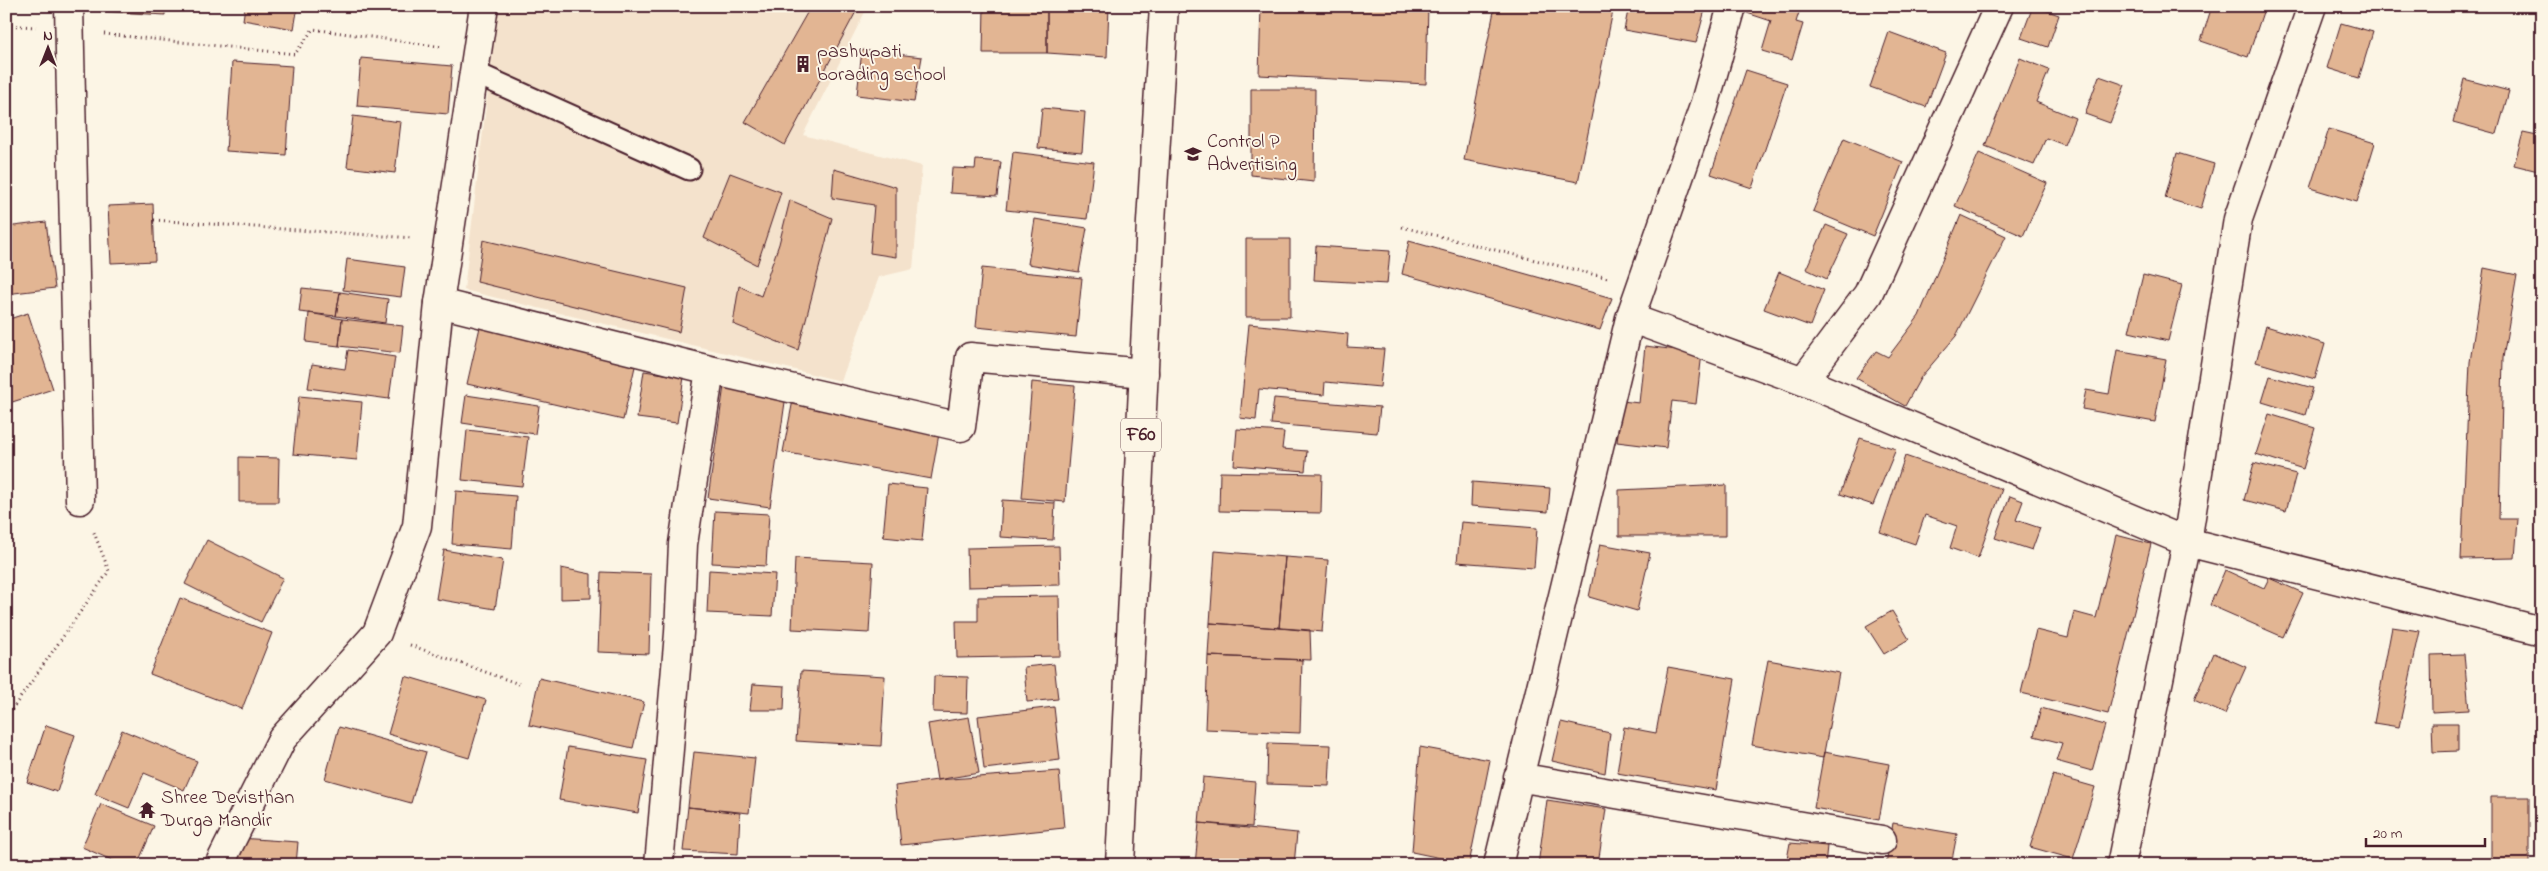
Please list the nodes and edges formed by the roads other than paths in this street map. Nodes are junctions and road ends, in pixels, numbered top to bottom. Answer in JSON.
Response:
{"nodes":[{"id":1,"x":484,"y":6,"type":"edge"},
{"id":2,"x":1164,"y":6,"type":"edge"},
{"id":3,"x":1732,"y":6,"type":"edge"},
{"id":4,"x":1999,"y":6,"type":"edge"},
{"id":5,"x":2312,"y":6,"type":"edge"},
{"id":6,"x":69,"y":18,"type":"edge"},
{"id":7,"x":475,"y":61,"type":"junction"},
{"id":8,"x":689,"y":169,"type":"dead end"},
{"id":9,"x":439,"y":303,"type":"junction"},
{"id":10,"x":1630,"y":318,"type":"junction"},
{"id":11,"x":710,"y":370,"type":"junction"},
{"id":12,"x":1144,"y":373,"type":"junction"},
{"id":13,"x":1803,"y":381,"type":"junction"},
{"id":14,"x":80,"y":500,"type":"road end"},
{"id":15,"x":2187,"y":542,"type":"junction"},
{"id":16,"x":2542,"y":631,"type":"edge"},
{"id":17,"x":1518,"y":777,"type":"junction"},
{"id":18,"x":1882,"y":840,"type":"dead end"},
{"id":19,"x":219,"y":865,"type":"edge"},
{"id":20,"x":658,"y":865,"type":"edge"},
{"id":21,"x":1120,"y":865,"type":"edge"},
{"id":22,"x":1498,"y":865,"type":"edge"},
{"id":23,"x":2121,"y":865,"type":"edge"}],
"edges":[{"from":1,"to":7,"type":"street"},
{"from":2,"to":12,"type":"street","number":"F60"},
{"from":3,"to":10,"type":"street"},
{"from":4,"to":13,"type":"street"},
{"from":5,"to":15,"type":"street"},
{"from":6,"to":14,"type":"street"},
{"from":7,"to":8,"type":"lane"},
{"from":7,"to":9,"type":"street"},
{"from":9,"to":11,"type":"street"},
{"from":9,"to":19,"type":"street"},
{"from":10,"to":13,"type":"street"},
{"from":10,"to":17,"type":"street"},
{"from":11,"to":12,"type":"street"},
{"from":11,"to":20,"type":"street"},
{"from":12,"to":21,"type":"street","number":"F60"},
{"from":13,"to":15,"type":"street"},
{"from":15,"to":16,"type":"street"},
{"from":15,"to":23,"type":"street"},
{"from":17,"to":18,"type":"street"},
{"from":17,"to":22,"type":"street"}]}
